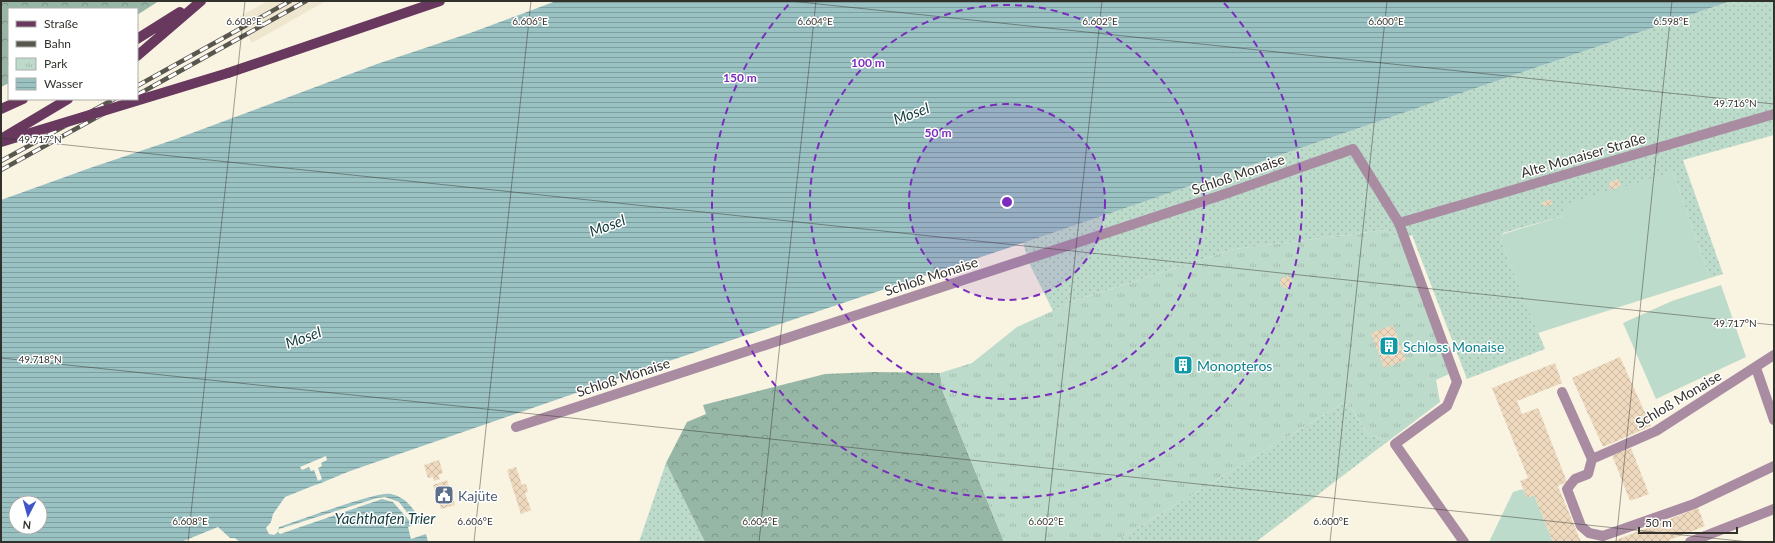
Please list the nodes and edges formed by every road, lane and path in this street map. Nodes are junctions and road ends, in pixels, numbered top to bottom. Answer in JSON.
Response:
{"nodes":[{"id":1,"x":197,"y":1,"type":"edge"},
{"id":2,"x":201,"y":1,"type":"edge"},
{"id":3,"x":440,"y":1,"type":"edge"},
{"id":4,"x":138,"y":38,"type":"edge"},
{"id":5,"x":138,"y":55,"type":"edge"},
{"id":6,"x":21,"y":100,"type":"edge"},
{"id":7,"x":66,"y":100,"type":"edge"},
{"id":8,"x":137,"y":100,"type":"edge"},
{"id":9,"x":138,"y":100,"type":"edge"},
{"id":10,"x":1,"y":108,"type":"edge"},
{"id":11,"x":1774,"y":114,"type":"edge"},
{"id":12,"x":1,"y":140,"type":"edge"},
{"id":13,"x":1399,"y":223,"type":"junction"},
{"id":14,"x":1774,"y":355,"type":"edge"},
{"id":15,"x":1756,"y":368,"type":"junction"},
{"id":16,"x":1562,"y":392,"type":"dead end"},
{"id":17,"x":1774,"y":420,"type":"edge"},
{"id":18,"x":516,"y":427,"type":"dead end"},
{"id":19,"x":1592,"y":459,"type":"junction"},
{"id":20,"x":1774,"y":466,"type":"edge"},
{"id":21,"x":1774,"y":509,"type":"edge"},
{"id":22,"x":1464,"y":542,"type":"edge"},
{"id":23,"x":1690,"y":542,"type":"edge"}],
"edges":[{"from":1,"to":4,"type":"main road"},
{"from":2,"to":5,"type":"main road"},
{"from":3,"to":9,"type":"main road","bridge":true},
{"from":6,"to":10,"type":"main road"},
{"from":7,"to":12,"type":"main road"},
{"from":8,"to":12,"type":"main road","bridge":true},
{"from":11,"to":13,"type":"street","name":"Alte Monaiser Straße"},
{"from":13,"to":18,"type":"street","name":"Schloß Monaise"},
{"from":13,"to":22,"type":"street"},
{"from":14,"to":15,"type":"street","name":"Schloß Monaise"},
{"from":15,"to":17,"type":"street"},
{"from":15,"to":19,"type":"street","name":"Schloß Monaise"},
{"from":16,"to":19,"type":"street"},
{"from":19,"to":20,"type":"street"},
{"from":21,"to":23,"type":"street"}]}
